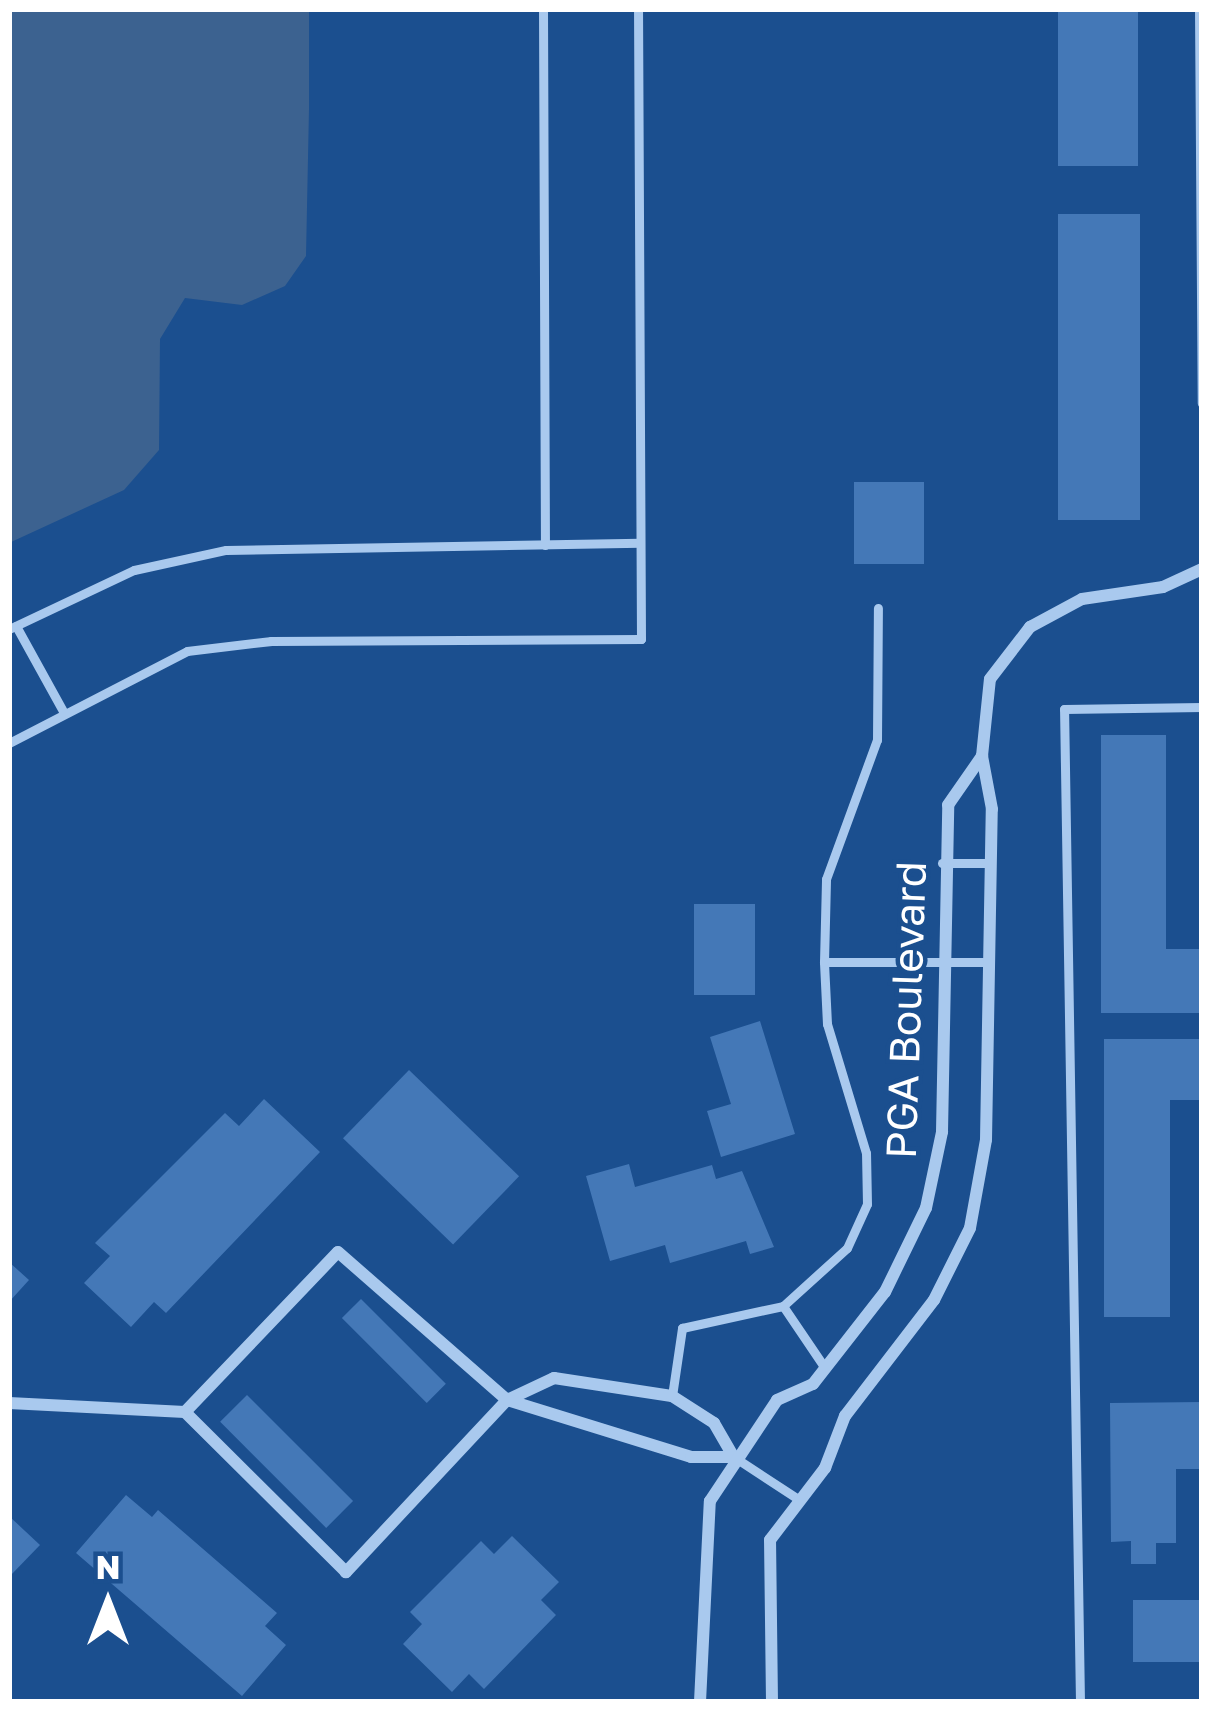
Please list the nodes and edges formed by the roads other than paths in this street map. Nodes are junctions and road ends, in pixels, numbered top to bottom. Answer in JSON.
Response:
{"nodes":[{"id":1,"x":543,"y":9,"type":"edge"},
{"id":2,"x":638,"y":9,"type":"edge"},
{"id":3,"x":1199,"y":9,"type":"edge"},
{"id":4,"x":1202,"y":403,"type":"edge"},
{"id":5,"x":640,"y":544,"type":"junction"},
{"id":6,"x":545,"y":545,"type":"junction"},
{"id":7,"x":1202,"y":569,"type":"edge"},
{"id":8,"x":878,"y":608,"type":"dead end"},
{"id":9,"x":13,"y":627,"type":"edge"},
{"id":10,"x":1202,"y":707,"type":"edge"},
{"id":11,"x":63,"y":711,"type":"junction"},
{"id":12,"x":9,"y":743,"type":"edge"},
{"id":13,"x":982,"y":756,"type":"junction"},
{"id":14,"x":942,"y":863,"type":"junction"},
{"id":15,"x":989,"y":863,"type":"junction"},
{"id":16,"x":824,"y":962,"type":"junction"},
{"id":17,"x":942,"y":962,"type":"junction"},
{"id":18,"x":984,"y":962,"type":"junction"},
{"id":19,"x":783,"y":1306,"type":"junction"},
{"id":20,"x":826,"y":1368,"type":"junction"},
{"id":21,"x":672,"y":1396,"type":"junction"},
{"id":22,"x":507,"y":1400,"type":"junction"},
{"id":23,"x":9,"y":1403,"type":"edge"},
{"id":24,"x":185,"y":1412,"type":"junction"},
{"id":25,"x":734,"y":1457,"type":"junction"},
{"id":26,"x":796,"y":1497,"type":"junction"},
{"id":27,"x":700,"y":1702,"type":"edge"},
{"id":28,"x":772,"y":1702,"type":"edge"},
{"id":29,"x":1080,"y":1702,"type":"edge"}],
"edges":[{"from":1,"to":6,"type":"lane"},
{"from":2,"to":5,"type":"lane"},
{"from":3,"to":4,"type":"lane"},
{"from":5,"to":6,"type":"lane"},
{"from":5,"to":11,"type":"lane"},
{"from":6,"to":9,"type":"lane"},
{"from":7,"to":13,"type":"street","name":"PGA Boulevard"},
{"from":8,"to":16,"type":"lane"},
{"from":9,"to":11,"type":"lane"},
{"from":10,"to":29,"type":"lane"},
{"from":11,"to":12,"type":"lane"},
{"from":13,"to":14,"type":"street","name":"PGA Boulevard"},
{"from":13,"to":15,"type":"street","name":"PGA Boulevard"},
{"from":14,"to":15,"type":"lane"},
{"from":14,"to":17,"type":"street","name":"PGA Boulevard"},
{"from":15,"to":18,"type":"street","name":"PGA Boulevard"},
{"from":16,"to":17,"type":"lane"},
{"from":16,"to":19,"type":"lane"},
{"from":17,"to":18,"type":"lane"},
{"from":17,"to":20,"type":"street","name":"PGA Boulevard"},
{"from":18,"to":26,"type":"street","name":"PGA Boulevard"},
{"from":19,"to":20,"type":"lane"},
{"from":19,"to":21,"type":"lane"},
{"from":20,"to":25,"type":"street","name":"PGA Boulevard"},
{"from":21,"to":22,"type":"street"},
{"from":21,"to":25,"type":"street"},
{"from":22,"to":24,"type":"street"},
{"from":22,"to":24,"type":"street"},
{"from":22,"to":25,"type":"street"},
{"from":23,"to":24,"type":"street"},
{"from":25,"to":26,"type":"lane"},
{"from":25,"to":27,"type":"street","name":"PGA Boulevard"},
{"from":26,"to":28,"type":"street","name":"PGA Boulevard"}]}
